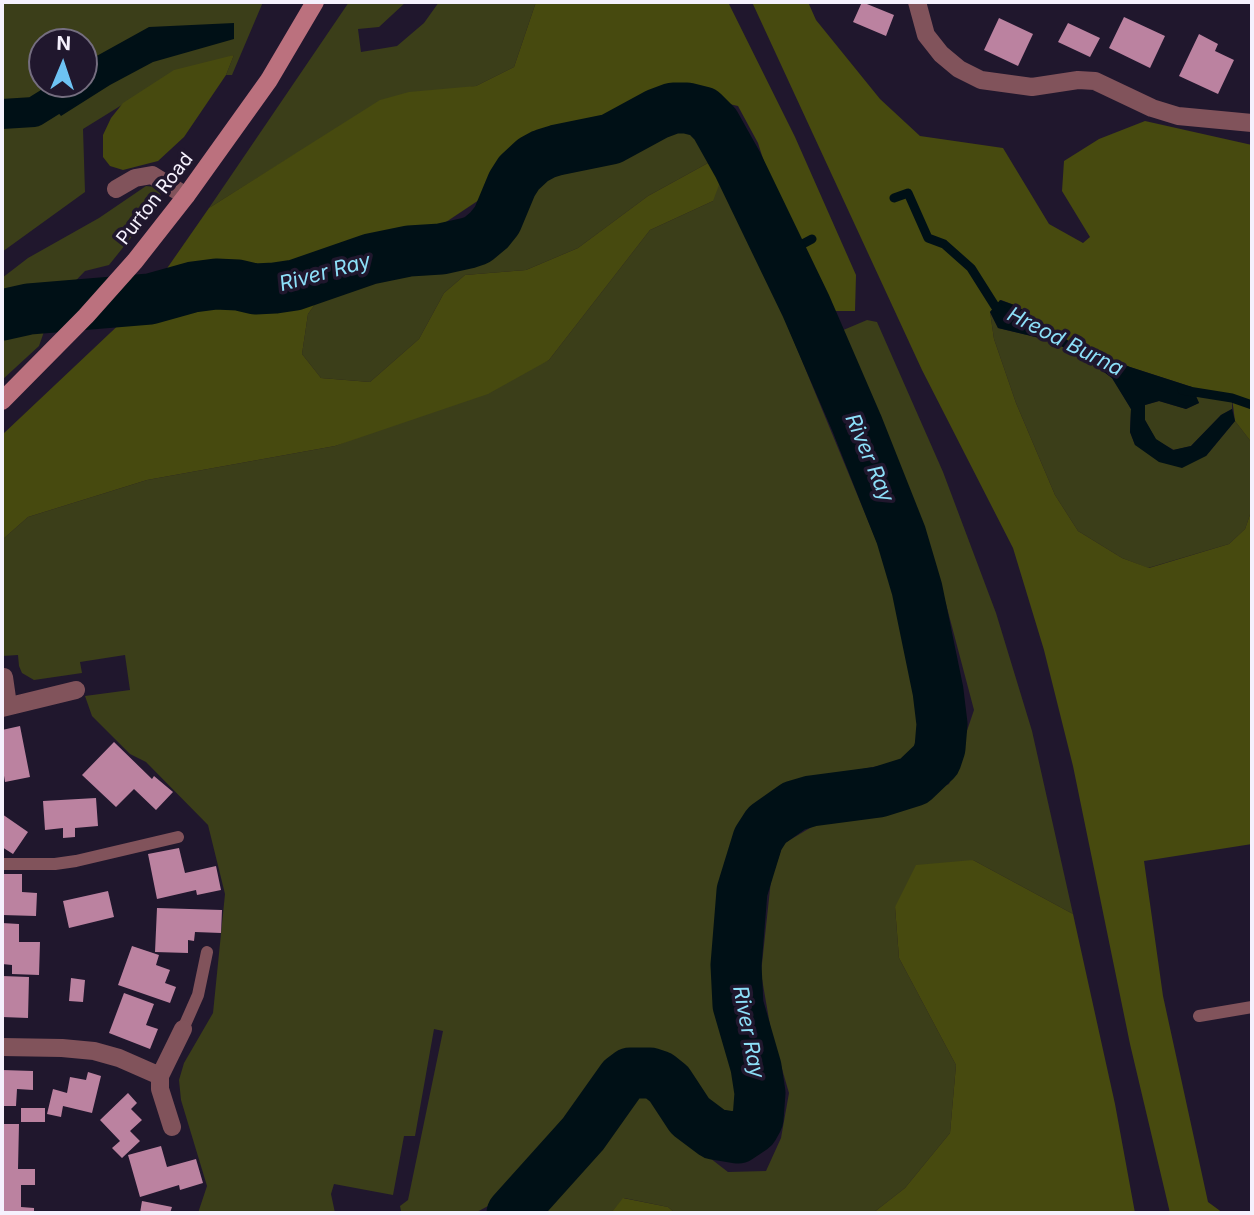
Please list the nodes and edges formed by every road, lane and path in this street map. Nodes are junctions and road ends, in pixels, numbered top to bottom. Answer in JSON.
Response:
{"nodes":[{"id":1,"x":315,"y":2,"type":"edge"},
{"id":2,"x":918,"y":2,"type":"edge"},
{"id":3,"x":1252,"y":123,"type":"edge"},
{"id":4,"x":116,"y":188,"type":"dead end"},
{"id":5,"x":186,"y":196,"type":"junction"},
{"id":6,"x":2,"y":401,"type":"edge"},
{"id":7,"x":4,"y":677,"type":"dead end"},
{"id":8,"x":76,"y":691,"type":"dead end"},
{"id":9,"x":5,"y":706,"type":"edge"},
{"id":10,"x":178,"y":837,"type":"dead end"},
{"id":11,"x":2,"y":864,"type":"edge"},
{"id":12,"x":207,"y":952,"type":"dead end"},
{"id":13,"x":1252,"y":1007,"type":"edge"},
{"id":14,"x":1199,"y":1016,"type":"dead end"},
{"id":15,"x":183,"y":1029,"type":"joint"},
{"id":16,"x":2,"y":1047,"type":"edge"},
{"id":17,"x":160,"y":1076,"type":"junction"},
{"id":18,"x":172,"y":1126,"type":"dead end"}],
"edges":[{"from":1,"to":5,"type":"main road","name":"Purton Road"},
{"from":2,"to":3,"type":"street"},
{"from":4,"to":5,"type":"street"},
{"from":5,"to":6,"type":"main road","name":"Purton Road"},
{"from":7,"to":9,"type":"street"},
{"from":8,"to":9,"type":"street"},
{"from":10,"to":11,"type":"lane"},
{"from":12,"to":15,"type":"lane"},
{"from":13,"to":14,"type":"lane"},
{"from":15,"to":17,"type":"street"},
{"from":16,"to":17,"type":"street"},
{"from":17,"to":18,"type":"street"}]}
